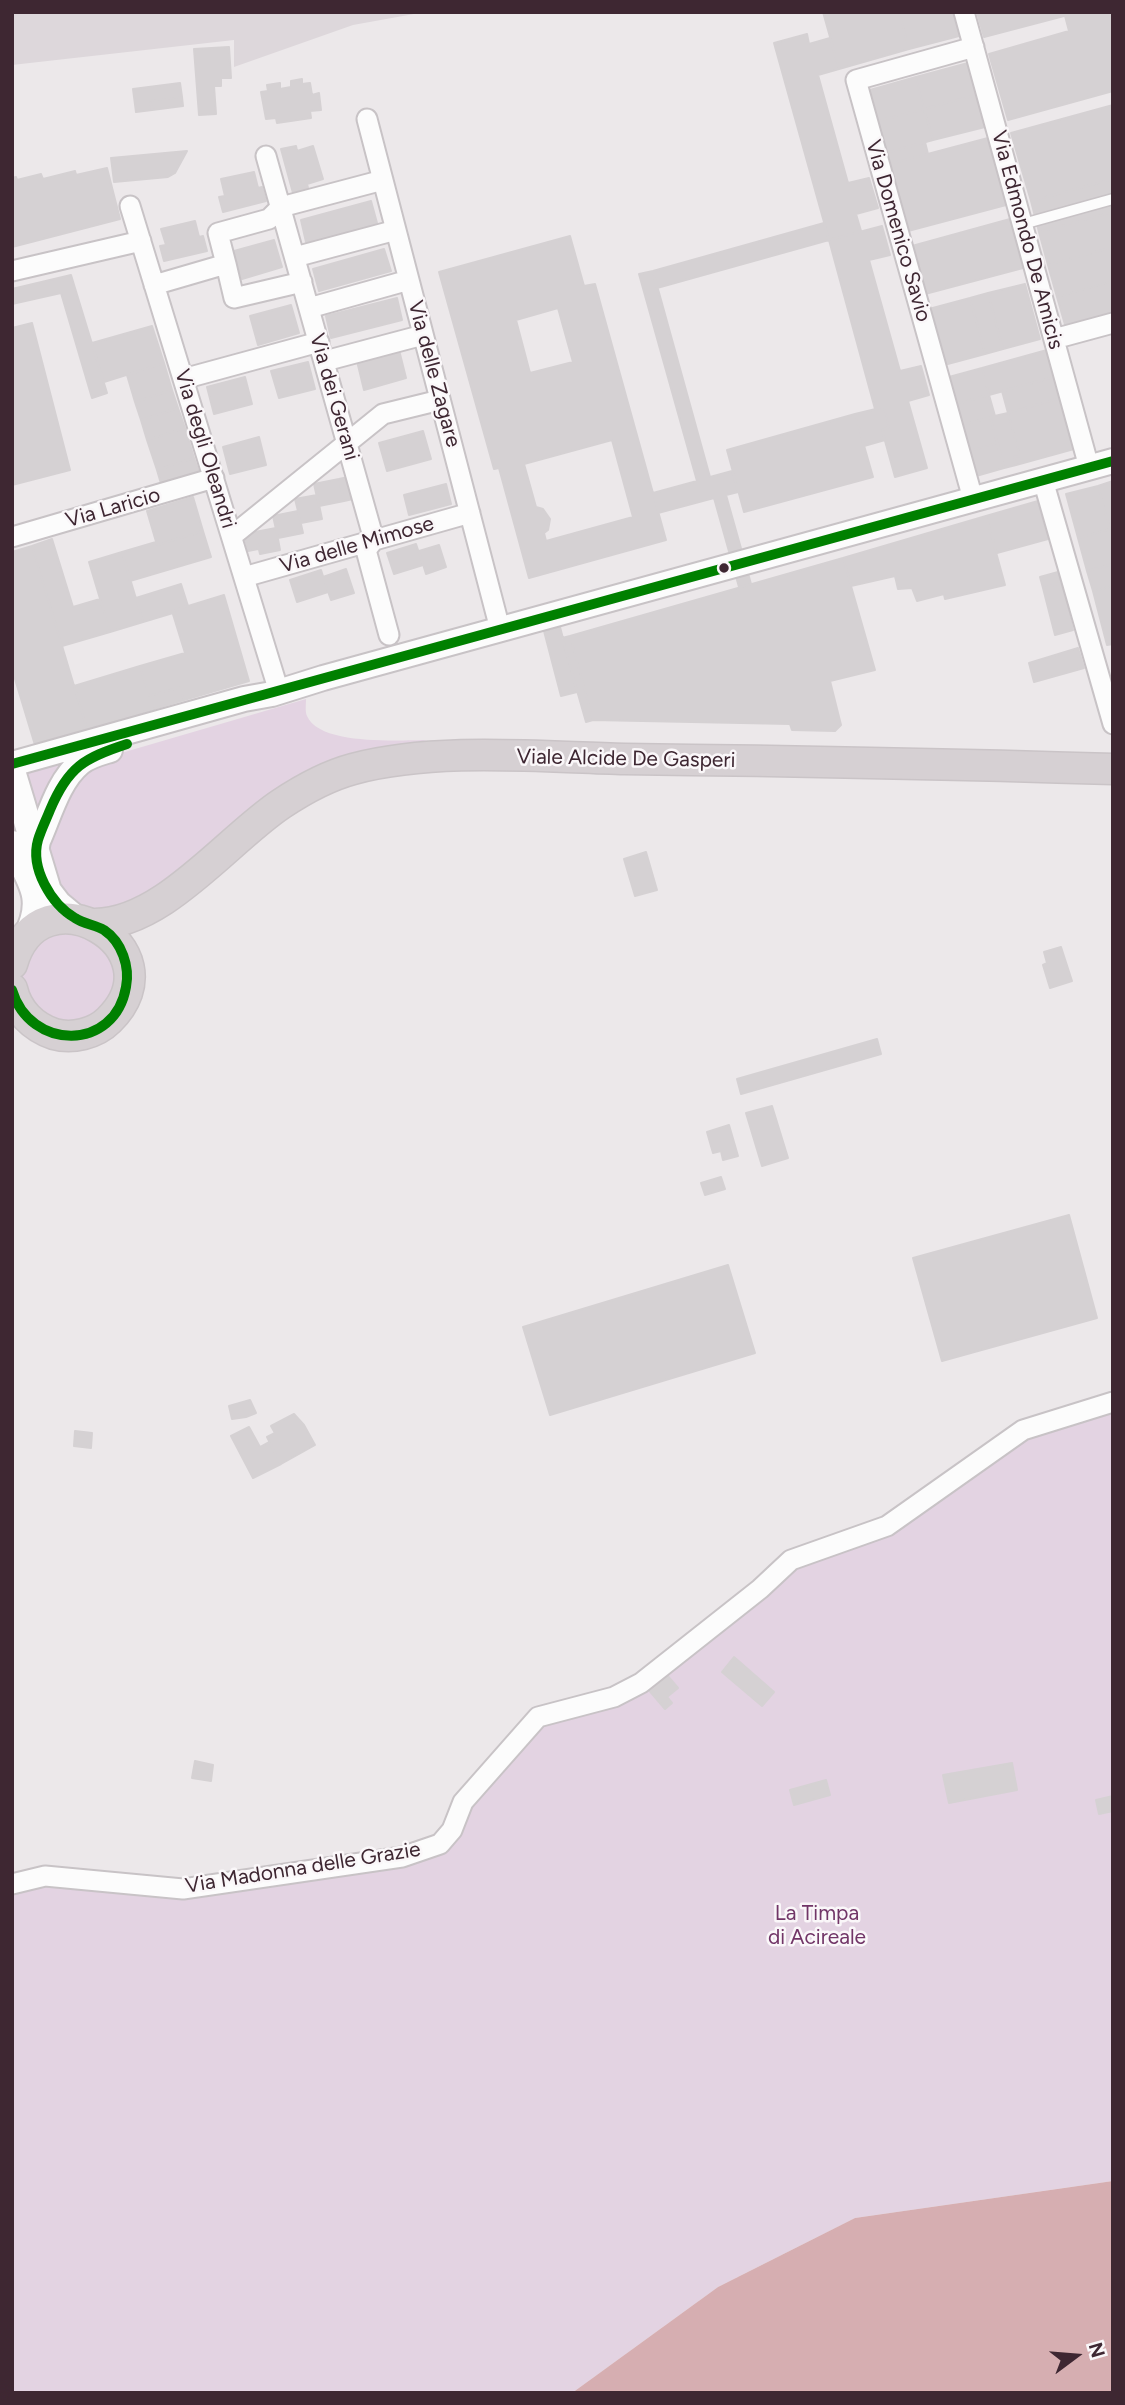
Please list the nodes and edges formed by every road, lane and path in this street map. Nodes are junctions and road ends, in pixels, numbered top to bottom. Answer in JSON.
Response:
{"nodes":[{"id":1,"x":964,"y":12,"type":"edge"},
{"id":2,"x":974,"y":47,"type":"junction"},
{"id":3,"x":367,"y":119,"type":"dead end"},
{"id":4,"x":266,"y":156,"type":"dead end"},
{"id":5,"x":383,"y":180,"type":"junction"},
{"id":6,"x":1113,"y":199,"type":"edge"},
{"id":7,"x":130,"y":206,"type":"dead end"},
{"id":8,"x":281,"y":207,"type":"junction"},
{"id":9,"x":1023,"y":224,"type":"junction"},
{"id":10,"x":396,"y":230,"type":"junction"},
{"id":11,"x":141,"y":241,"type":"junction"},
{"id":12,"x":295,"y":257,"type":"junction"},
{"id":13,"x":226,"y":264,"type":"junction"},
{"id":14,"x":12,"y":271,"type":"edge"},
{"id":15,"x":409,"y":280,"type":"junction"},
{"id":16,"x":302,"y":282,"type":"junction"},
{"id":17,"x":154,"y":285,"type":"junction"},
{"id":18,"x":309,"y":307,"type":"junction"},
{"id":19,"x":1113,"y":323,"type":"edge"},
{"id":20,"x":424,"y":335,"type":"junction"},
{"id":21,"x":1054,"y":339,"type":"junction"},
{"id":22,"x":322,"y":352,"type":"junction"},
{"id":23,"x":183,"y":379,"type":"junction"},
{"id":24,"x":440,"y":400,"type":"junction"},
{"id":25,"x":348,"y":443,"type":"junction"},
{"id":26,"x":1101,"y":464,"type":"edge"},
{"id":27,"x":214,"y":478,"type":"junction"},
{"id":28,"x":1043,"y":480,"type":"junction"},
{"id":29,"x":973,"y":499,"type":"junction"},
{"id":30,"x":470,"y":513,"type":"junction"},
{"id":31,"x":232,"y":536,"type":"junction"},
{"id":32,"x":12,"y":537,"type":"edge"},
{"id":33,"x":374,"y":540,"type":"junction"},
{"id":34,"x":244,"y":577,"type":"junction"},
{"id":35,"x":500,"y":629,"type":"junction"},
{"id":36,"x":389,"y":635,"type":"dead end"},
{"id":37,"x":1108,"y":687,"type":"edge"},
{"id":38,"x":275,"y":693,"type":"junction"},
{"id":39,"x":1113,"y":724,"type":"edge"},
{"id":40,"x":12,"y":764,"type":"edge"},
{"id":41,"x":1113,"y":769,"type":"edge"},
{"id":42,"x":12,"y":771,"type":"edge"},
{"id":43,"x":18,"y":846,"type":"edge"},
{"id":44,"x":178,"y":888,"type":"junction"},
{"id":45,"x":86,"y":922,"type":"junction"},
{"id":46,"x":27,"y":936,"type":"junction"},
{"id":47,"x":12,"y":964,"type":"edge"},
{"id":48,"x":127,"y":964,"type":"junction"},
{"id":49,"x":12,"y":989,"type":"edge"},
{"id":50,"x":20,"y":1018,"type":"edge"},
{"id":51,"x":1113,"y":1402,"type":"edge"},
{"id":52,"x":12,"y":1884,"type":"edge"}],
"edges":[{"from":1,"to":2,"type":"street","name":"Via Edmondo De Amicis"},
{"from":2,"to":9,"type":"street","name":"Via Edmondo De Amicis"},
{"from":2,"to":29,"type":"street","name":"Via Domenico Savio"},
{"from":3,"to":5,"type":"street","name":"Via delle Zagare"},
{"from":4,"to":8,"type":"street","name":"Via dei Gerani"},
{"from":5,"to":8,"type":"street"},
{"from":5,"to":10,"type":"street","name":"Via delle Zagare"},
{"from":6,"to":9,"type":"lane"},
{"from":7,"to":11,"type":"street","name":"Via degli Oleandri"},
{"from":8,"to":12,"type":"street","name":"Via dei Gerani"},
{"from":8,"to":13,"type":"street"},
{"from":9,"to":21,"type":"street","name":"Via Edmondo De Amicis"},
{"from":10,"to":12,"type":"street"},
{"from":10,"to":15,"type":"street","name":"Via delle Zagare"},
{"from":11,"to":14,"type":"street"},
{"from":11,"to":17,"type":"street","name":"Via degli Oleandri"},
{"from":12,"to":16,"type":"street","name":"Via dei Gerani"},
{"from":13,"to":16,"type":"street"},
{"from":13,"to":17,"type":"street"},
{"from":15,"to":18,"type":"street"},
{"from":15,"to":20,"type":"street","name":"Via delle Zagare"},
{"from":16,"to":18,"type":"street","name":"Via dei Gerani"},
{"from":17,"to":23,"type":"street","name":"Via degli Oleandri"},
{"from":18,"to":22,"type":"street","name":"Via dei Gerani"},
{"from":19,"to":21,"type":"street"},
{"from":20,"to":22,"type":"street"},
{"from":20,"to":24,"type":"street","name":"Via delle Zagare"},
{"from":21,"to":26,"type":"street","name":"Via Edmondo De Amicis"},
{"from":22,"to":23,"type":"street"},
{"from":22,"to":25,"type":"street","name":"Via dei Gerani"},
{"from":23,"to":27,"type":"street","name":"Via degli Oleandri"},
{"from":24,"to":25,"type":"street"},
{"from":24,"to":30,"type":"street","name":"Via delle Zagare"},
{"from":25,"to":31,"type":"street"},
{"from":25,"to":33,"type":"street","name":"Via dei Gerani"},
{"from":26,"to":28,"type":"street"},
{"from":27,"to":31,"type":"street","name":"Via degli Oleandri"},
{"from":27,"to":32,"type":"street","name":"Via Laricio"},
{"from":28,"to":29,"type":"street"},
{"from":28,"to":37,"type":"street"},
{"from":29,"to":35,"type":"street"},
{"from":30,"to":33,"type":"street","name":"Via delle Mimose"},
{"from":30,"to":35,"type":"street","name":"Via delle Zagare"},
{"from":31,"to":34,"type":"street","name":"Via degli Oleandri"},
{"from":33,"to":34,"type":"street","name":"Via delle Mimose"},
{"from":33,"to":36,"type":"street","name":"Via dei Gerani"},
{"from":34,"to":38,"type":"street","name":"Via degli Oleandri"},
{"from":35,"to":38,"type":"street"},
{"from":37,"to":39,"type":"street"},
{"from":38,"to":40,"type":"street"},
{"from":38,"to":43,"type":"street"},
{"from":41,"to":44,"type":"main road","name":"Viale Alcide De Gasperi"},
{"from":42,"to":43,"type":"main road"},
{"from":43,"to":45,"type":"main road"},
{"from":43,"to":46,"type":"main road"},
{"from":44,"to":45,"type":"main road"},
{"from":44,"to":48,"type":"main road"},
{"from":45,"to":46,"type":"main road"},
{"from":45,"to":48,"type":"main road"},
{"from":46,"to":47,"type":"main road"},
{"from":48,"to":50,"type":"main road"},
{"from":49,"to":50,"type":"main road"},
{"from":51,"to":52,"type":"street","name":"Via Madonna delle Grazie"}]}
